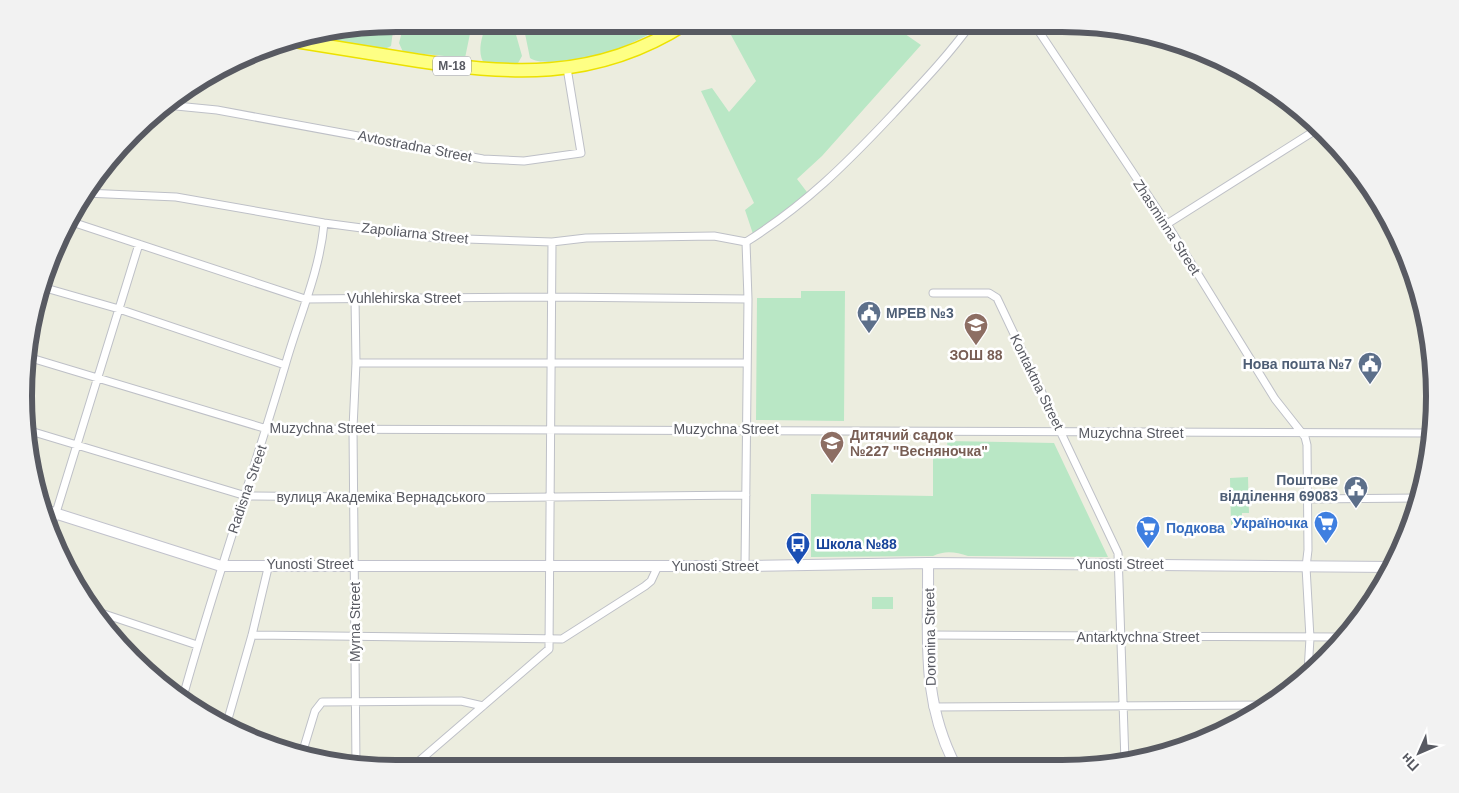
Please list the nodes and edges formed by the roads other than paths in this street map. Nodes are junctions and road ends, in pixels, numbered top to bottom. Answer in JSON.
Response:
{"nodes":[{"id":1,"x":670,"y":32,"type":"edge"},
{"id":2,"x":964,"y":32,"type":"edge"},
{"id":3,"x":1039,"y":32,"type":"edge"},
{"id":4,"x":309,"y":43,"type":"edge"},
{"id":5,"x":567,"y":68,"type":"junction"},
{"id":6,"x":178,"y":106,"type":"edge"},
{"id":7,"x":1313,"y":132,"type":"edge"},
{"id":8,"x":94,"y":193,"type":"edge"},
{"id":9,"x":76,"y":223,"type":"edge"},
{"id":10,"x":324,"y":223,"type":"junction"},
{"id":11,"x":1167,"y":224,"type":"junction"},
{"id":12,"x":552,"y":242,"type":"junction"},
{"id":13,"x":746,"y":242,"type":"junction"},
{"id":14,"x":139,"y":244,"type":"junction"},
{"id":15,"x":49,"y":289,"type":"edge"},
{"id":16,"x":933,"y":293,"type":"dead end"},
{"id":17,"x":551,"y":297,"type":"junction"},
{"id":18,"x":354,"y":298,"type":"junction"},
{"id":19,"x":305,"y":299,"type":"junction"},
{"id":20,"x":748,"y":300,"type":"junction"},
{"id":21,"x":119,"y":309,"type":"junction"},
{"id":22,"x":35,"y":359,"type":"edge"},
{"id":23,"x":356,"y":362,"type":"junction"},
{"id":24,"x":747,"y":363,"type":"junction"},
{"id":25,"x":550,"y":364,"type":"junction"},
{"id":26,"x":285,"y":365,"type":"junction"},
{"id":27,"x":98,"y":378,"type":"junction"},
{"id":28,"x":353,"y":428,"type":"junction"},
{"id":29,"x":268,"y":429,"type":"junction"},
{"id":30,"x":747,"y":429,"type":"junction"},
{"id":31,"x":550,"y":430,"type":"junction"},
{"id":32,"x":1300,"y":431,"type":"junction"},
{"id":33,"x":35,"y":433,"type":"edge"},
{"id":34,"x":1061,"y":433,"type":"junction"},
{"id":35,"x":1424,"y":433,"type":"edge"},
{"id":36,"x":77,"y":446,"type":"junction"},
{"id":37,"x":746,"y":495,"type":"junction"},
{"id":38,"x":246,"y":496,"type":"junction"},
{"id":39,"x":354,"y":496,"type":"junction"},
{"id":40,"x":550,"y":496,"type":"junction"},
{"id":41,"x":1412,"y":498,"type":"edge"},
{"id":42,"x":1308,"y":499,"type":"junction"},
{"id":43,"x":52,"y":512,"type":"edge"},
{"id":44,"x":56,"y":514,"type":"junction"},
{"id":45,"x":54,"y":520,"type":"edge"},
{"id":46,"x":928,"y":563,"type":"junction"},
{"id":47,"x":269,"y":564,"type":"junction"},
{"id":48,"x":355,"y":564,"type":"junction"},
{"id":49,"x":1119,"y":564,"type":"junction"},
{"id":50,"x":550,"y":565,"type":"junction"},
{"id":51,"x":221,"y":566,"type":"junction"},
{"id":52,"x":658,"y":566,"type":"junction"},
{"id":53,"x":745,"y":566,"type":"junction"},
{"id":54,"x":1306,"y":567,"type":"junction"},
{"id":55,"x":1384,"y":567,"type":"edge"},
{"id":56,"x":105,"y":614,"type":"edge"},
{"id":57,"x":252,"y":635,"type":"junction"},
{"id":58,"x":355,"y":635,"type":"junction"},
{"id":59,"x":929,"y":636,"type":"junction"},
{"id":60,"x":1121,"y":637,"type":"junction"},
{"id":61,"x":1336,"y":637,"type":"edge"},
{"id":62,"x":549,"y":638,"type":"junction"},
{"id":63,"x":1310,"y":638,"type":"junction"},
{"id":64,"x":197,"y":645,"type":"junction"},
{"id":65,"x":1308,"y":665,"type":"edge"},
{"id":66,"x":184,"y":691,"type":"edge"},
{"id":67,"x":355,"y":701,"type":"junction"},
{"id":68,"x":1255,"y":705,"type":"edge"},
{"id":69,"x":483,"y":706,"type":"junction"},
{"id":70,"x":1124,"y":706,"type":"junction"},
{"id":71,"x":933,"y":708,"type":"junction"},
{"id":72,"x":228,"y":719,"type":"edge"},
{"id":73,"x":304,"y":748,"type":"edge"},
{"id":74,"x":1124,"y":755,"type":"edge"},
{"id":75,"x":356,"y":758,"type":"edge"},
{"id":76,"x":420,"y":760,"type":"edge"},
{"id":77,"x":953,"y":760,"type":"edge"}],
"edges":[{"from":1,"to":5,"type":"highway","number":"М-18"},
{"from":2,"to":13,"type":"street"},
{"from":3,"to":11,"type":"street","name":"Zhasminna Street"},
{"from":4,"to":5,"type":"highway","number":"М-18"},
{"from":5,"to":6,"type":"street","name":"Avtostradna Street"},
{"from":7,"to":11,"type":"street"},
{"from":8,"to":10,"type":"street","name":"Zapoliarna Street"},
{"from":9,"to":14,"type":"street","name":"Vuhlehirska Street"},
{"from":10,"to":12,"type":"street","name":"Zapoliarna Street"},
{"from":10,"to":19,"type":"street","name":"Radisna Street"},
{"from":11,"to":32,"type":"street","name":"Zhasminna Street"},
{"from":12,"to":13,"type":"street","name":"Zapoliarna Street"},
{"from":12,"to":17,"type":"street"},
{"from":13,"to":20,"type":"street"},
{"from":14,"to":19,"type":"street","name":"Vuhlehirska Street"},
{"from":14,"to":21,"type":"street"},
{"from":15,"to":21,"type":"street"},
{"from":16,"to":34,"type":"street","name":"Kontaktna Street"},
{"from":17,"to":18,"type":"street","name":"Vuhlehirska Street"},
{"from":17,"to":20,"type":"street","name":"Vuhlehirska Street"},
{"from":17,"to":25,"type":"street"},
{"from":18,"to":19,"type":"street","name":"Vuhlehirska Street"},
{"from":18,"to":23,"type":"street","name":"Myrna Street"},
{"from":19,"to":26,"type":"street","name":"Radisna Street"},
{"from":20,"to":24,"type":"street"},
{"from":21,"to":26,"type":"street"},
{"from":21,"to":27,"type":"street"},
{"from":22,"to":27,"type":"street","name":"Muzychna Street"},
{"from":23,"to":25,"type":"street"},
{"from":23,"to":28,"type":"street","name":"Myrna Street"},
{"from":24,"to":25,"type":"street"},
{"from":24,"to":30,"type":"street"},
{"from":25,"to":31,"type":"street"},
{"from":26,"to":29,"type":"street","name":"Radisna Street"},
{"from":27,"to":29,"type":"street","name":"Muzychna Street"},
{"from":27,"to":36,"type":"street"},
{"from":28,"to":29,"type":"street","name":"Muzychna Street"},
{"from":28,"to":31,"type":"street","name":"Muzychna Street"},
{"from":28,"to":39,"type":"street","name":"Myrna Street"},
{"from":29,"to":38,"type":"street","name":"Radisna Street"},
{"from":30,"to":31,"type":"street","name":"Muzychna Street"},
{"from":30,"to":34,"type":"street","name":"Muzychna Street"},
{"from":30,"to":37,"type":"street"},
{"from":31,"to":40,"type":"street"},
{"from":32,"to":34,"type":"street","name":"Muzychna Street"},
{"from":32,"to":35,"type":"street","name":"Muzychna Street"},
{"from":32,"to":42,"type":"street"},
{"from":33,"to":36,"type":"street","name":"вулиця Академіка Вернадського"},
{"from":34,"to":49,"type":"street","name":"Kontaktna Street"},
{"from":36,"to":38,"type":"street","name":"вулиця Академіка Вернадського"},
{"from":36,"to":44,"type":"street"},
{"from":37,"to":40,"type":"street","name":"вулиця Академіка Вернадського"},
{"from":37,"to":53,"type":"street"},
{"from":38,"to":39,"type":"street","name":"вулиця Академіка Вернадського"},
{"from":38,"to":51,"type":"street","name":"Radisna Street"},
{"from":39,"to":40,"type":"street","name":"вулиця Академіка Вернадського"},
{"from":39,"to":48,"type":"street","name":"Myrna Street"},
{"from":40,"to":50,"type":"street"},
{"from":41,"to":42,"type":"street"},
{"from":42,"to":54,"type":"street"},
{"from":43,"to":44,"type":"street","name":"Yunosti Street"},
{"from":44,"to":45,"type":"street"},
{"from":44,"to":51,"type":"street","name":"Yunosti Street"},
{"from":46,"to":49,"type":"street","name":"Yunosti Street"},
{"from":46,"to":53,"type":"street","name":"Yunosti Street"},
{"from":46,"to":59,"type":"street","name":"Doronina Street"},
{"from":47,"to":48,"type":"street","name":"Yunosti Street"},
{"from":47,"to":51,"type":"street","name":"Yunosti Street"},
{"from":47,"to":57,"type":"street"},
{"from":48,"to":50,"type":"street","name":"Yunosti Street"},
{"from":48,"to":58,"type":"street","name":"Myrna Street"},
{"from":49,"to":54,"type":"street","name":"Yunosti Street"},
{"from":49,"to":60,"type":"street","name":"Kontaktna Street"},
{"from":50,"to":52,"type":"street","name":"Yunosti Street"},
{"from":50,"to":62,"type":"street"},
{"from":51,"to":64,"type":"street","name":"Radisna Street"},
{"from":52,"to":53,"type":"street","name":"Yunosti Street"},
{"from":52,"to":62,"type":"street"},
{"from":54,"to":55,"type":"street","name":"Yunosti Street"},
{"from":54,"to":63,"type":"street"},
{"from":56,"to":64,"type":"street"},
{"from":57,"to":58,"type":"street"},
{"from":57,"to":72,"type":"street"},
{"from":58,"to":62,"type":"street"},
{"from":58,"to":67,"type":"street","name":"Myrna Street"},
{"from":59,"to":60,"type":"street","name":"Antarktychna Street"},
{"from":59,"to":71,"type":"street","name":"Doronina Street"},
{"from":60,"to":63,"type":"street","name":"Antarktychna Street"},
{"from":60,"to":70,"type":"street","name":"Kontaktna Street"},
{"from":61,"to":63,"type":"street","name":"Antarktychna Street"},
{"from":62,"to":69,"type":"street"},
{"from":63,"to":65,"type":"street"},
{"from":64,"to":66,"type":"street","name":"Radisna Street"},
{"from":67,"to":69,"type":"street"},
{"from":67,"to":73,"type":"street"},
{"from":67,"to":75,"type":"street","name":"Myrna Street"},
{"from":68,"to":70,"type":"street"},
{"from":69,"to":76,"type":"street"},
{"from":70,"to":71,"type":"street"},
{"from":70,"to":74,"type":"street","name":"Kontaktna Street"},
{"from":71,"to":77,"type":"street","name":"Doronina Street"}]}
